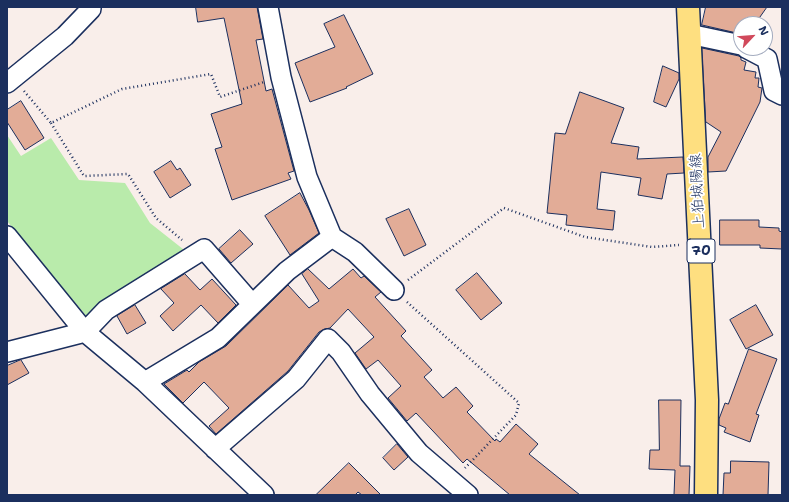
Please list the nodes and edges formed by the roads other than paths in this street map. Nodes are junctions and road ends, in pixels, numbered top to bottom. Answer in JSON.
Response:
{"nodes":[{"id":1,"x":91,"y":7,"type":"edge"},
{"id":2,"x":268,"y":7,"type":"edge"},
{"id":3,"x":688,"y":7,"type":"edge"},
{"id":4,"x":689,"y":34,"type":"junction"},
{"id":5,"x":733,"y":43,"type":"edge"},
{"id":6,"x":760,"y":56,"type":"edge"},
{"id":7,"x":10,"y":81,"type":"edge"},
{"id":8,"x":782,"y":95,"type":"edge"},
{"id":9,"x":7,"y":236,"type":"edge"},
{"id":10,"x":332,"y":237,"type":"junction"},
{"id":11,"x":394,"y":290,"type":"road end"},
{"id":12,"x":252,"y":304,"type":"junction"},
{"id":13,"x":85,"y":332,"type":"junction"},
{"id":14,"x":7,"y":352,"type":"edge"},
{"id":15,"x":146,"y":382,"type":"junction"},
{"id":16,"x":215,"y":449,"type":"junction"},
{"id":17,"x":264,"y":495,"type":"edge"},
{"id":18,"x":468,"y":495,"type":"edge"},
{"id":19,"x":706,"y":495,"type":"edge"}],
"edges":[{"from":1,"to":7,"type":"street"},
{"from":2,"to":10,"type":"street"},
{"from":3,"to":4,"type":"main road","name":"上狛城陽線","number":"70"},
{"from":4,"to":5,"type":"street"},
{"from":4,"to":19,"type":"main road","name":"上狛城陽線","number":"70"},
{"from":6,"to":8,"type":"street"},
{"from":9,"to":13,"type":"street"},
{"from":10,"to":11,"type":"street"},
{"from":10,"to":12,"type":"street"},
{"from":12,"to":13,"type":"street"},
{"from":12,"to":15,"type":"street"},
{"from":13,"to":14,"type":"street"},
{"from":13,"to":15,"type":"street"},
{"from":15,"to":16,"type":"street"},
{"from":16,"to":17,"type":"street"},
{"from":16,"to":18,"type":"street"}]}
